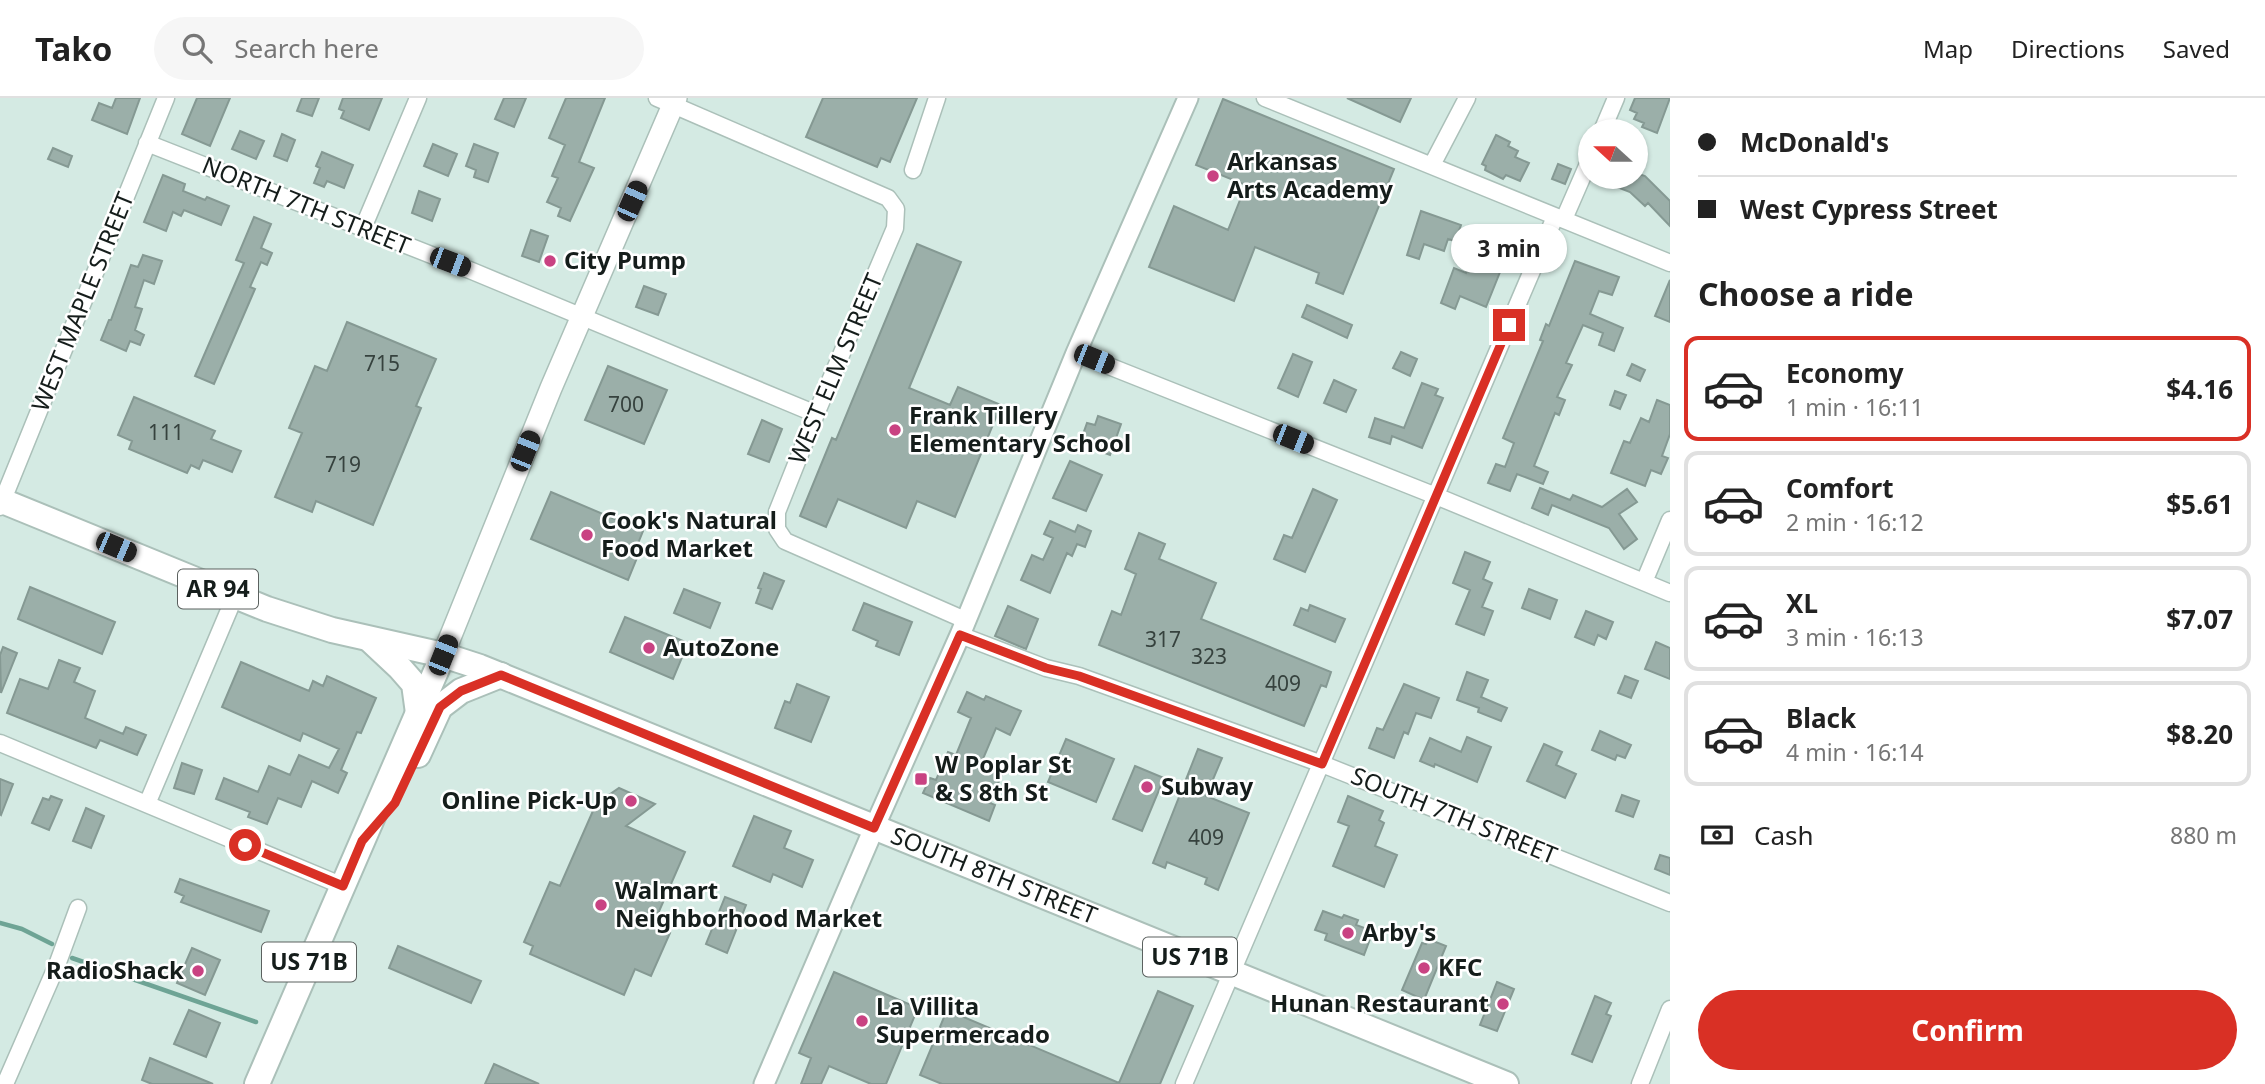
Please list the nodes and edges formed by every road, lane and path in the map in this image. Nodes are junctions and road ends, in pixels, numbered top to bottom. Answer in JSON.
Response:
{"nodes":[{"id":1,"x":166,"y":98,"type":"edge"},
{"id":2,"x":418,"y":98,"type":"edge"},
{"id":3,"x":937,"y":98,"type":"edge"},
{"id":4,"x":1188,"y":98,"type":"edge"},
{"id":5,"x":1265,"y":98,"type":"edge"},
{"id":6,"x":1467,"y":98,"type":"edge"},
{"id":7,"x":1616,"y":98,"type":"edge"},
{"id":8,"x":669,"y":101,"type":"edge"},
{"id":9,"x":1607,"y":119,"type":"edge"},
{"id":10,"x":147,"y":143,"type":"junction"},
{"id":11,"x":1432,"y":165,"type":"junction"},
{"id":12,"x":913,"y":170,"type":"dead end"},
{"id":13,"x":1578,"y":183,"type":"edge"},
{"id":14,"x":1560,"y":218,"type":"junction"},
{"id":15,"x":363,"y":228,"type":"junction"},
{"id":16,"x":1670,"y":263,"type":"edge"},
{"id":17,"x":582,"y":316,"type":"junction"},
{"id":18,"x":1076,"y":353,"type":"junction"},
{"id":19,"x":816,"y":414,"type":"junction"},
{"id":20,"x":1436,"y":496,"type":"junction"},
{"id":21,"x":1,"y":502,"type":"edge"},
{"id":22,"x":1670,"y":520,"type":"edge"},
{"id":23,"x":777,"y":529,"type":"joint"},
{"id":24,"x":1644,"y":582,"type":"junction"},
{"id":25,"x":1670,"y":593,"type":"edge"},
{"id":26,"x":235,"y":596,"type":"junction"},
{"id":27,"x":962,"y":628,"type":"junction"},
{"id":28,"x":366,"y":637,"type":"junction"},
{"id":29,"x":443,"y":655,"type":"junction"},
{"id":30,"x":501,"y":675,"type":"junction"},
{"id":31,"x":418,"y":713,"type":"junction"},
{"id":32,"x":0,"y":743,"type":"edge"},
{"id":33,"x":1322,"y":764,"type":"junction"},
{"id":34,"x":147,"y":804,"type":"junction"},
{"id":35,"x":874,"y":828,"type":"junction"},
{"id":36,"x":362,"y":841,"type":"junction"},
{"id":37,"x":343,"y":886,"type":"junction"},
{"id":38,"x":1670,"y":903,"type":"edge"},
{"id":39,"x":78,"y":908,"type":"dead end"},
{"id":40,"x":1230,"y":973,"type":"junction"},
{"id":41,"x":1670,"y":1009,"type":"edge"},
{"id":42,"x":5,"y":1084,"type":"edge"},
{"id":43,"x":257,"y":1084,"type":"edge"},
{"id":44,"x":764,"y":1084,"type":"edge"},
{"id":45,"x":1184,"y":1084,"type":"edge"},
{"id":46,"x":1506,"y":1084,"type":"edge"},
{"id":47,"x":1640,"y":1084,"type":"edge"}],
"edges":[{"from":1,"to":10,"type":"street","name":"WEST MAPLE STREET"},
{"from":2,"to":15,"type":"street"},
{"from":3,"to":12,"type":"street"},
{"from":4,"to":18,"type":"street"},
{"from":5,"to":11,"type":"street"},
{"from":6,"to":11,"type":"street"},
{"from":7,"to":9,"type":"street"},
{"from":8,"to":17,"type":"main road"},
{"from":8,"to":19,"type":"street","name":"WEST ELM STREET"},
{"from":10,"to":15,"type":"street","name":"NORTH 7TH STREET"},
{"from":10,"to":21,"type":"street","name":"WEST MAPLE STREET"},
{"from":11,"to":14,"type":"street"},
{"from":13,"to":14,"type":"street"},
{"from":14,"to":16,"type":"street"},
{"from":14,"to":20,"type":"street"},
{"from":15,"to":17,"type":"street","name":"NORTH 7TH STREET"},
{"from":17,"to":19,"type":"street"},
{"from":17,"to":29,"type":"main road"},
{"from":18,"to":20,"type":"street"},
{"from":18,"to":27,"type":"street"},
{"from":19,"to":23,"type":"street","name":"WEST ELM STREET"},
{"from":20,"to":24,"type":"street"},
{"from":20,"to":33,"type":"street"},
{"from":21,"to":26,"type":"main road","number":"AR 94"},
{"from":22,"to":24,"type":"street"},
{"from":23,"to":27,"type":"street","name":"SOUTH 7TH STREET"},
{"from":24,"to":25,"type":"street"},
{"from":26,"to":28,"type":"main road","number":"AR 94"},
{"from":26,"to":34,"type":"street"},
{"from":27,"to":33,"type":"street","name":"SOUTH 7TH STREET"},
{"from":27,"to":35,"type":"street"},
{"from":28,"to":29,"type":"main road","number":"AR 94"},
{"from":28,"to":31,"type":"main road"},
{"from":29,"to":30,"type":"main road","name":"SOUTH 8TH STREET","number":"US 71B"},
{"from":29,"to":31,"type":"main road","number":"US 71B"},
{"from":30,"to":35,"type":"main road","name":"SOUTH 8TH STREET","number":"US 71B"},
{"from":30,"to":36,"type":"main road","number":"US 71B"},
{"from":31,"to":36,"type":"main road","number":"US 71B"},
{"from":32,"to":34,"type":"street"},
{"from":33,"to":38,"type":"street","name":"SOUTH 7TH STREET"},
{"from":33,"to":40,"type":"street"},
{"from":34,"to":37,"type":"street"},
{"from":35,"to":40,"type":"main road","name":"SOUTH 8TH STREET","number":"US 71B"},
{"from":35,"to":44,"type":"street"},
{"from":36,"to":37,"type":"main road","number":"US 71B"},
{"from":37,"to":43,"type":"main road","number":"US 71B"},
{"from":39,"to":42,"type":"street"},
{"from":40,"to":45,"type":"street"},
{"from":40,"to":46,"type":"main road","name":"SOUTH 8TH STREET","number":"US 71B"},
{"from":41,"to":47,"type":"street"}]}
